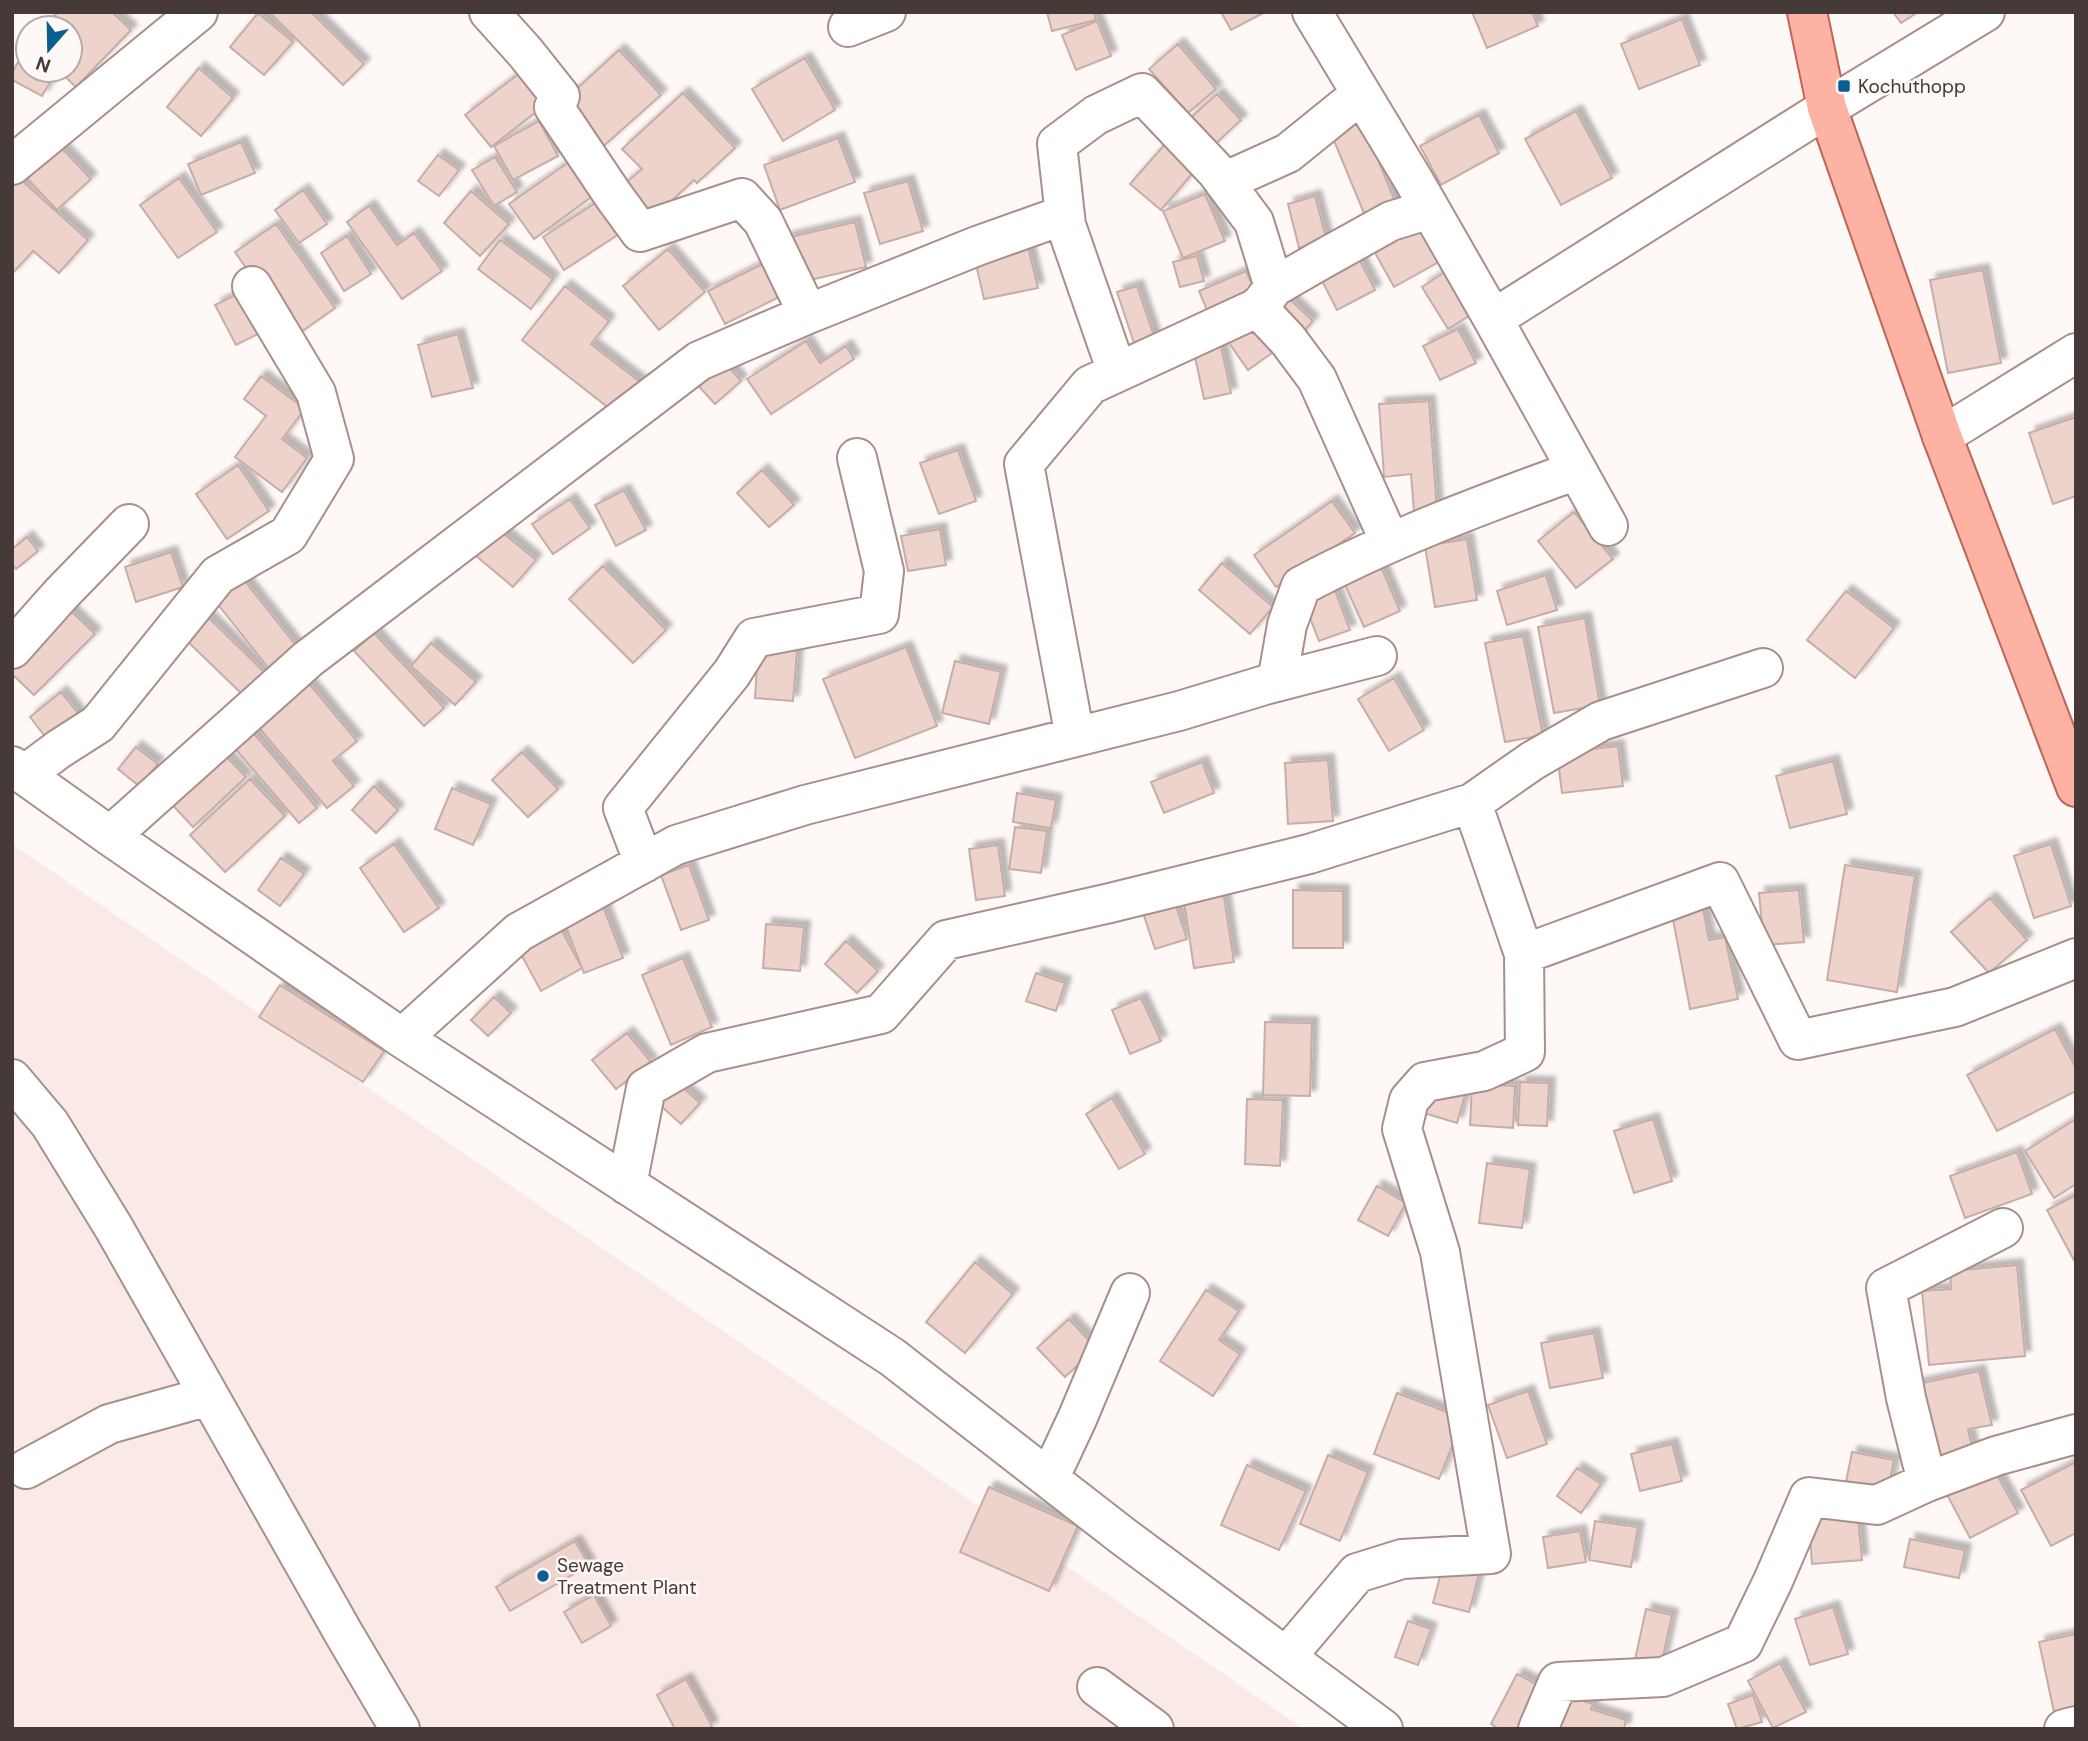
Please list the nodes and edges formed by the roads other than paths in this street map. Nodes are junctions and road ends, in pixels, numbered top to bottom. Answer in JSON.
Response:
{"nodes":[{"id":1,"x":198,"y":12,"type":"edge"},
{"id":2,"x":489,"y":12,"type":"edge"},
{"id":3,"x":886,"y":12,"type":"edge"},
{"id":4,"x":1312,"y":12,"type":"edge"},
{"id":5,"x":1807,"y":12,"type":"edge"},
{"id":6,"x":1985,"y":12,"type":"edge"},
{"id":7,"x":848,"y":27,"type":"dead end"},
{"id":8,"x":1362,"y":94,"type":"junction"},
{"id":9,"x":1827,"y":108,"type":"junction"},
{"id":10,"x":12,"y":165,"type":"edge"},
{"id":11,"x":1224,"y":181,"type":"junction"},
{"id":12,"x":1430,"y":209,"type":"junction"},
{"id":13,"x":1064,"y":215,"type":"junction"},
{"id":14,"x":252,"y":286,"type":"dead end"},
{"id":15,"x":1266,"y":297,"type":"junction"},
{"id":16,"x":808,"y":314,"type":"junction"},
{"id":17,"x":1493,"y":318,"type":"junction"},
{"id":18,"x":2076,"y":353,"type":"edge"},
{"id":19,"x":1117,"y":372,"type":"junction"},
{"id":20,"x":1942,"y":436,"type":"junction"},
{"id":21,"x":857,"y":458,"type":"dead end"},
{"id":22,"x":1577,"y":470,"type":"junction"},
{"id":23,"x":129,"y":524,"type":"dead end"},
{"id":24,"x":1608,"y":526,"type":"dead end"},
{"id":25,"x":1390,"y":542,"type":"junction"},
{"id":26,"x":12,"y":649,"type":"edge"},
{"id":27,"x":1377,"y":656,"type":"dead end"},
{"id":28,"x":1763,"y":668,"type":"dead end"},
{"id":29,"x":1277,"y":682,"type":"junction"},
{"id":30,"x":1075,"y":737,"type":"junction"},
{"id":31,"x":18,"y":771,"type":"edge"},
{"id":32,"x":2076,"y":786,"type":"edge"},
{"id":33,"x":1472,"y":803,"type":"junction"},
{"id":34,"x":110,"y":836,"type":"junction"},
{"id":35,"x":644,"y":863,"type":"junction"},
{"id":36,"x":1524,"y":954,"type":"junction"},
{"id":37,"x":2076,"y":958,"type":"edge"},
{"id":38,"x":402,"y":1038,"type":"junction"},
{"id":39,"x":12,"y":1079,"type":"edge"},
{"id":40,"x":627,"y":1185,"type":"junction"},
{"id":41,"x":2003,"y":1228,"type":"dead end"},
{"id":42,"x":1130,"y":1293,"type":"dead end"},
{"id":43,"x":209,"y":1396,"type":"junction"},
{"id":44,"x":2076,"y":1434,"type":"edge"},
{"id":45,"x":26,"y":1469,"type":"dead end"},
{"id":46,"x":1049,"y":1479,"type":"junction"},
{"id":47,"x":1927,"y":1482,"type":"junction"},
{"id":48,"x":1286,"y":1657,"type":"junction"},
{"id":49,"x":1097,"y":1688,"type":"dead end"},
{"id":50,"x":2076,"y":1726,"type":"edge"},
{"id":51,"x":400,"y":1729,"type":"edge"},
{"id":52,"x":1154,"y":1729,"type":"edge"},
{"id":53,"x":1383,"y":1729,"type":"edge"},
{"id":54,"x":1538,"y":1729,"type":"edge"},
{"id":55,"x":2064,"y":1729,"type":"edge"}],
"edges":[{"from":1,"to":10,"type":"street"},
{"from":2,"to":16,"type":"street"},
{"from":3,"to":7,"type":"street"},
{"from":4,"to":8,"type":"street"},
{"from":5,"to":9,"type":"main road"},
{"from":6,"to":9,"type":"street"},
{"from":8,"to":11,"type":"street"},
{"from":8,"to":12,"type":"street"},
{"from":9,"to":17,"type":"street"},
{"from":9,"to":20,"type":"main road"},
{"from":11,"to":13,"type":"street"},
{"from":11,"to":15,"type":"street"},
{"from":12,"to":15,"type":"street"},
{"from":12,"to":17,"type":"street"},
{"from":13,"to":16,"type":"street"},
{"from":13,"to":19,"type":"street"},
{"from":14,"to":31,"type":"street"},
{"from":15,"to":19,"type":"street"},
{"from":15,"to":25,"type":"street"},
{"from":16,"to":34,"type":"street"},
{"from":17,"to":22,"type":"street"},
{"from":18,"to":20,"type":"street"},
{"from":19,"to":30,"type":"street"},
{"from":20,"to":32,"type":"main road"},
{"from":21,"to":35,"type":"street"},
{"from":22,"to":24,"type":"street"},
{"from":22,"to":25,"type":"street"},
{"from":23,"to":26,"type":"street"},
{"from":25,"to":29,"type":"street"},
{"from":27,"to":29,"type":"street"},
{"from":28,"to":33,"type":"street"},
{"from":29,"to":30,"type":"street"},
{"from":30,"to":35,"type":"street"},
{"from":31,"to":34,"type":"street"},
{"from":33,"to":36,"type":"street"},
{"from":33,"to":40,"type":"street"},
{"from":34,"to":38,"type":"street"},
{"from":35,"to":38,"type":"street"},
{"from":36,"to":37,"type":"street"},
{"from":36,"to":48,"type":"street"},
{"from":38,"to":40,"type":"street"},
{"from":39,"to":43,"type":"street"},
{"from":40,"to":46,"type":"street"},
{"from":41,"to":47,"type":"street"},
{"from":42,"to":46,"type":"street"},
{"from":43,"to":45,"type":"street"},
{"from":43,"to":51,"type":"street"},
{"from":44,"to":47,"type":"street"},
{"from":46,"to":48,"type":"street"},
{"from":47,"to":54,"type":"street"},
{"from":48,"to":53,"type":"street"},
{"from":49,"to":52,"type":"street"},
{"from":50,"to":55,"type":"street"}]}
